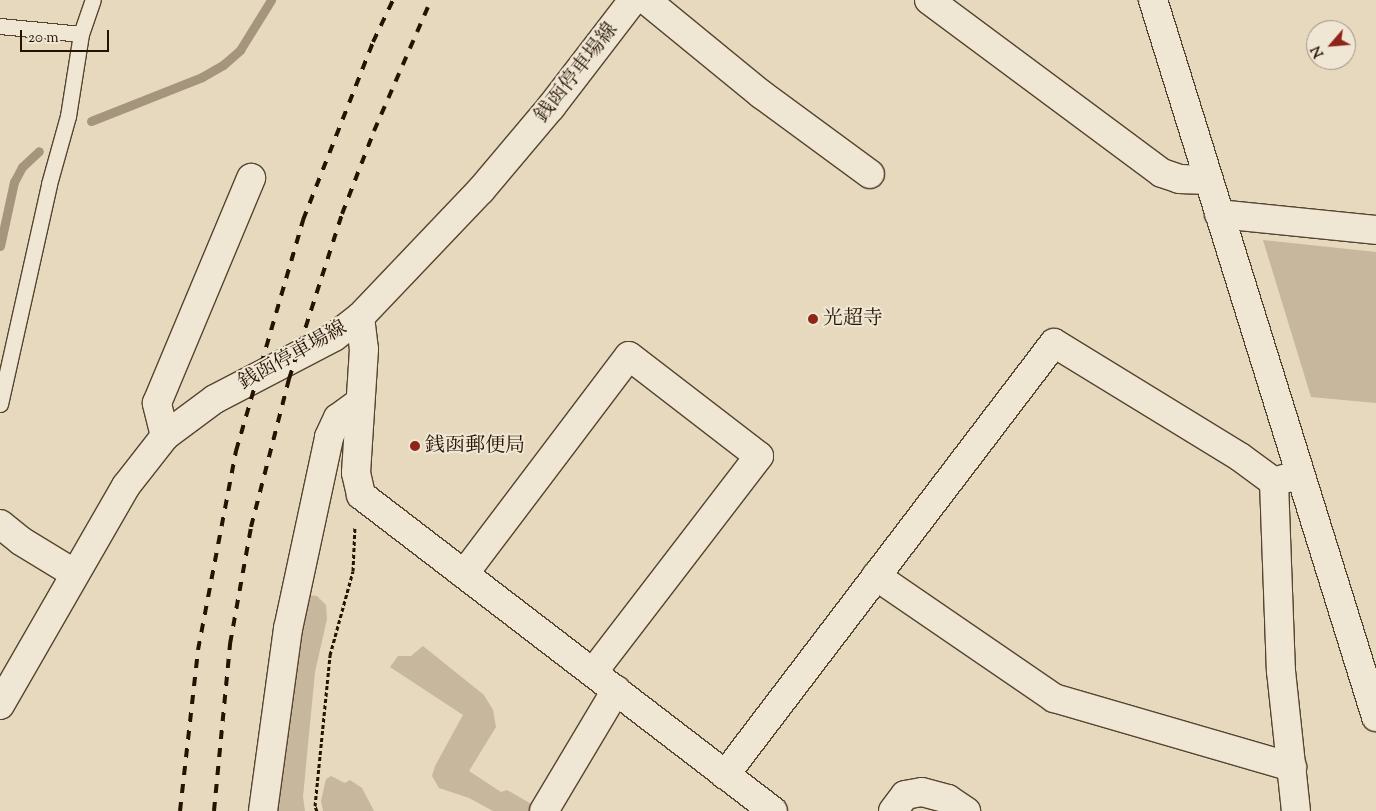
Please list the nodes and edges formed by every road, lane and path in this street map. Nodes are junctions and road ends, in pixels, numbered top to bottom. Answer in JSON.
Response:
{"nodes":[{"id":1,"x":93,"y":0,"type":"edge"},
{"id":2,"x":634,"y":0,"type":"edge"},
{"id":3,"x":646,"y":0,"type":"edge"},
{"id":4,"x":929,"y":0,"type":"edge"},
{"id":5,"x":1153,"y":0,"type":"edge"},
{"id":6,"x":0,"y":26,"type":"edge"},
{"id":7,"x":81,"y":34,"type":"junction"},
{"id":8,"x":870,"y":174,"type":"dead end"},
{"id":9,"x":251,"y":178,"type":"dead end"},
{"id":10,"x":1209,"y":180,"type":"junction"},
{"id":11,"x":1219,"y":214,"type":"junction"},
{"id":12,"x":1376,"y":230,"type":"edge"},
{"id":13,"x":360,"y":317,"type":"junction"},
{"id":14,"x":360,"y":402,"type":"junction"},
{"id":15,"x":0,"y":404,"type":"edge"},
{"id":16,"x":165,"y":436,"type":"junction"},
{"id":17,"x":1300,"y":474,"type":"junction"},
{"id":18,"x":1274,"y":482,"type":"junction"},
{"id":19,"x":0,"y":524,"type":"edge"},
{"id":20,"x":354,"y":529,"type":"dead end"},
{"id":21,"x":75,"y":574,"type":"junction"},
{"id":22,"x":464,"y":574,"type":"junction"},
{"id":23,"x":876,"y":576,"type":"junction"},
{"id":24,"x":593,"y":672,"type":"junction"},
{"id":25,"x":616,"y":690,"type":"junction"},
{"id":26,"x":1374,"y":700,"type":"edge"},
{"id":27,"x":0,"y":705,"type":"edge"},
{"id":28,"x":1292,"y":767,"type":"junction"},
{"id":29,"x":725,"y":775,"type":"junction"},
{"id":30,"x":263,"y":811,"type":"edge"},
{"id":31,"x":317,"y":811,"type":"edge"},
{"id":32,"x":544,"y":811,"type":"edge"},
{"id":33,"x":773,"y":811,"type":"edge"},
{"id":34,"x":893,"y":811,"type":"edge"},
{"id":35,"x":966,"y":811,"type":"edge"},
{"id":36,"x":1296,"y":811,"type":"edge"}],
"edges":[{"from":1,"to":7,"type":"lane"},
{"from":2,"to":13,"type":"street","name":"銭函停車場線"},
{"from":3,"to":8,"type":"street"},
{"from":4,"to":10,"type":"street"},
{"from":5,"to":10,"type":"street"},
{"from":6,"to":7,"type":"lane"},
{"from":7,"to":15,"type":"lane"},
{"from":9,"to":16,"type":"street"},
{"from":10,"to":11,"type":"street"},
{"from":11,"to":12,"type":"street"},
{"from":11,"to":17,"type":"street"},
{"from":13,"to":14,"type":"street"},
{"from":13,"to":16,"type":"street","name":"銭函停車場線"},
{"from":14,"to":22,"type":"street"},
{"from":14,"to":30,"type":"street"},
{"from":16,"to":21,"type":"street","name":"銭函停車場線"},
{"from":17,"to":18,"type":"street"},
{"from":17,"to":26,"type":"street"},
{"from":18,"to":23,"type":"street"},
{"from":18,"to":28,"type":"street"},
{"from":19,"to":21,"type":"street"},
{"from":20,"to":31,"type":"path"},
{"from":21,"to":27,"type":"street","name":"銭函停車場線"},
{"from":22,"to":24,"type":"street"},
{"from":22,"to":24,"type":"street"},
{"from":23,"to":28,"type":"street"},
{"from":23,"to":29,"type":"street"},
{"from":24,"to":25,"type":"street"},
{"from":25,"to":29,"type":"street"},
{"from":25,"to":32,"type":"street"},
{"from":28,"to":36,"type":"street"},
{"from":29,"to":33,"type":"street"},
{"from":34,"to":35,"type":"street"}]}
